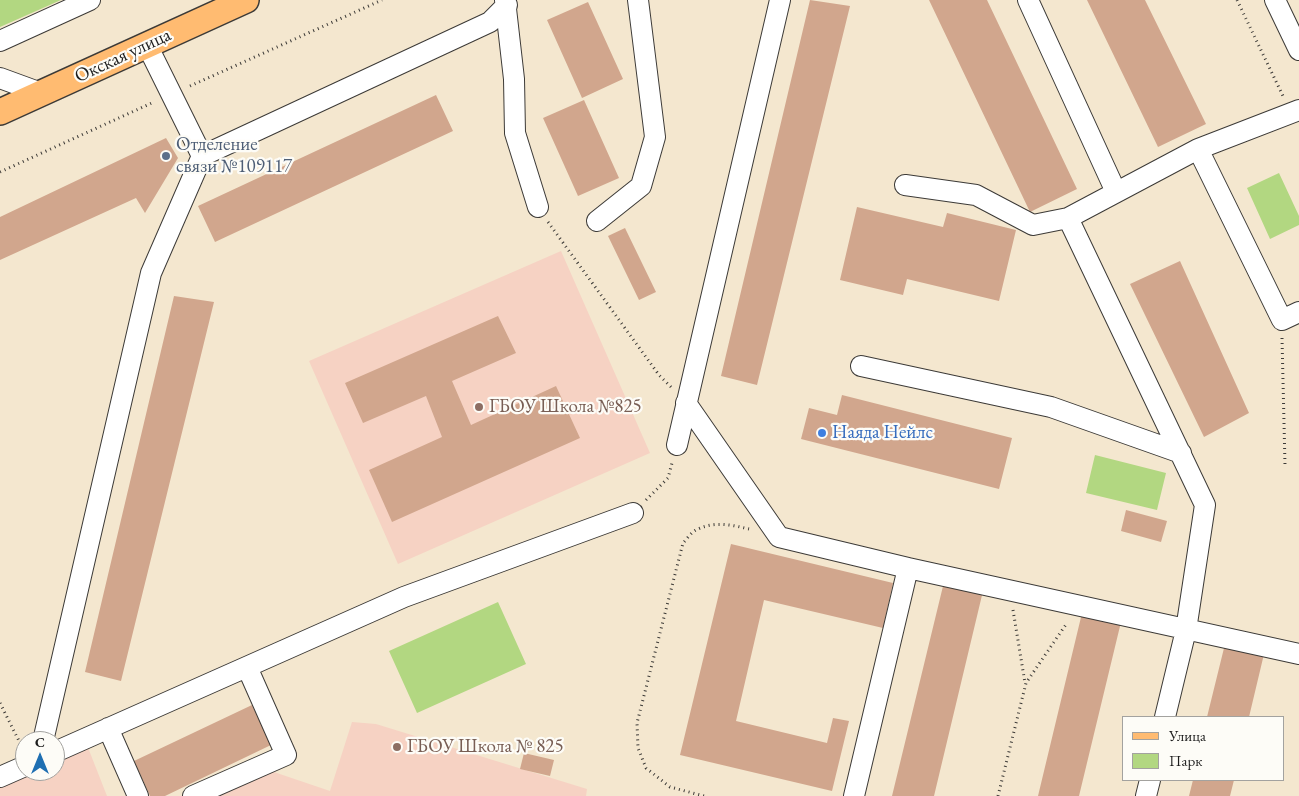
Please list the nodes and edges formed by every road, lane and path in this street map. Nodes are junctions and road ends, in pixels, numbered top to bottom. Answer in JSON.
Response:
{"nodes":[{"id":1,"x":90,"y":0,"type":"edge"},
{"id":2,"x":246,"y":0,"type":"edge"},
{"id":3,"x":638,"y":0,"type":"edge"},
{"id":4,"x":780,"y":0,"type":"edge"},
{"id":5,"x":1028,"y":0,"type":"edge"},
{"id":6,"x":1237,"y":0,"type":"edge"},
{"id":7,"x":1275,"y":0,"type":"edge"},
{"id":8,"x":506,"y":2,"type":"edge"},
{"id":9,"x":0,"y":41,"type":"edge"},
{"id":10,"x":147,"y":45,"type":"junction"},
{"id":11,"x":1299,"y":50,"type":"edge"},
{"id":12,"x":0,"y":78,"type":"edge"},
{"id":13,"x":41,"y":94,"type":"junction"},
{"id":14,"x":0,"y":112,"type":"edge"},
{"id":15,"x":1295,"y":112,"type":"edge"},
{"id":16,"x":1198,"y":149,"type":"junction"},
{"id":17,"x":202,"y":156,"type":"junction"},
{"id":18,"x":905,"y":185,"type":"dead end"},
{"id":19,"x":1116,"y":192,"type":"junction"},
{"id":20,"x":538,"y":207,"type":"joint"},
{"id":21,"x":1068,"y":218,"type":"junction"},
{"id":22,"x":597,"y":221,"type":"dead end"},
{"id":23,"x":1290,"y":316,"type":"edge"},
{"id":24,"x":861,"y":366,"type":"dead end"},
{"id":25,"x":686,"y":403,"type":"junction"},
{"id":26,"x":677,"y":445,"type":"joint"},
{"id":27,"x":1181,"y":453,"type":"junction"},
{"id":28,"x":1285,"y":465,"type":"dead end"},
{"id":29,"x":633,"y":513,"type":"joint"},
{"id":30,"x":779,"y":537,"type":"junction"},
{"id":31,"x":908,"y":568,"type":"junction"},
{"id":32,"x":1009,"y":591,"type":"junction"},
{"id":33,"x":1078,"y":606,"type":"junction"},
{"id":34,"x":1186,"y":630,"type":"junction"},
{"id":35,"x":1299,"y":654,"type":"edge"},
{"id":36,"x":247,"y":667,"type":"junction"},
{"id":37,"x":1026,"y":683,"type":"junction"},
{"id":38,"x":0,"y":703,"type":"edge"},
{"id":39,"x":1165,"y":716,"type":"edge"},
{"id":40,"x":108,"y":728,"type":"junction"},
{"id":41,"x":45,"y":731,"type":"edge"},
{"id":42,"x":15,"y":733,"type":"edge"},
{"id":43,"x":65,"y":747,"type":"edge"},
{"id":44,"x":15,"y":770,"type":"edge"},
{"id":45,"x":0,"y":777,"type":"edge"},
{"id":46,"x":1150,"y":781,"type":"edge"},
{"id":47,"x":138,"y":796,"type":"edge"},
{"id":48,"x":193,"y":796,"type":"edge"},
{"id":49,"x":704,"y":796,"type":"edge"},
{"id":50,"x":854,"y":796,"type":"edge"},
{"id":51,"x":998,"y":796,"type":"edge"},
{"id":52,"x":1146,"y":796,"type":"edge"}],
"edges":[{"from":1,"to":9,"type":"street"},
{"from":2,"to":10,"type":"main road","name":"Окская улица"},
{"from":3,"to":22,"type":"street"},
{"from":4,"to":25,"type":"street"},
{"from":5,"to":19,"type":"street"},
{"from":6,"to":15,"type":"path"},
{"from":7,"to":11,"type":"street"},
{"from":8,"to":17,"type":"street"},
{"from":8,"to":20,"type":"street"},
{"from":10,"to":13,"type":"main road","name":"Окская улица"},
{"from":10,"to":17,"type":"street"},
{"from":12,"to":13,"type":"street"},
{"from":13,"to":14,"type":"main road","name":"Окская улица"},
{"from":15,"to":16,"type":"street"},
{"from":16,"to":19,"type":"street"},
{"from":16,"to":23,"type":"street"},
{"from":17,"to":41,"type":"street"},
{"from":18,"to":21,"type":"street"},
{"from":19,"to":21,"type":"street"},
{"from":20,"to":25,"type":"path"},
{"from":21,"to":27,"type":"street"},
{"from":23,"to":28,"type":"path"},
{"from":24,"to":27,"type":"street"},
{"from":25,"to":26,"type":"street"},
{"from":25,"to":30,"type":"street"},
{"from":26,"to":29,"type":"path"},
{"from":27,"to":34,"type":"street"},
{"from":29,"to":36,"type":"street"},
{"from":30,"to":31,"type":"street"},
{"from":30,"to":49,"type":"path"},
{"from":31,"to":32,"type":"street"},
{"from":31,"to":50,"type":"street"},
{"from":32,"to":33,"type":"street"},
{"from":32,"to":37,"type":"path"},
{"from":33,"to":34,"type":"street"},
{"from":33,"to":37,"type":"path"},
{"from":34,"to":35,"type":"street"},
{"from":34,"to":39,"type":"street"},
{"from":36,"to":40,"type":"street"},
{"from":36,"to":48,"type":"street"},
{"from":37,"to":51,"type":"path"},
{"from":38,"to":42,"type":"path"},
{"from":40,"to":43,"type":"street"},
{"from":40,"to":47,"type":"street"},
{"from":44,"to":45,"type":"street"},
{"from":46,"to":52,"type":"street"}]}
